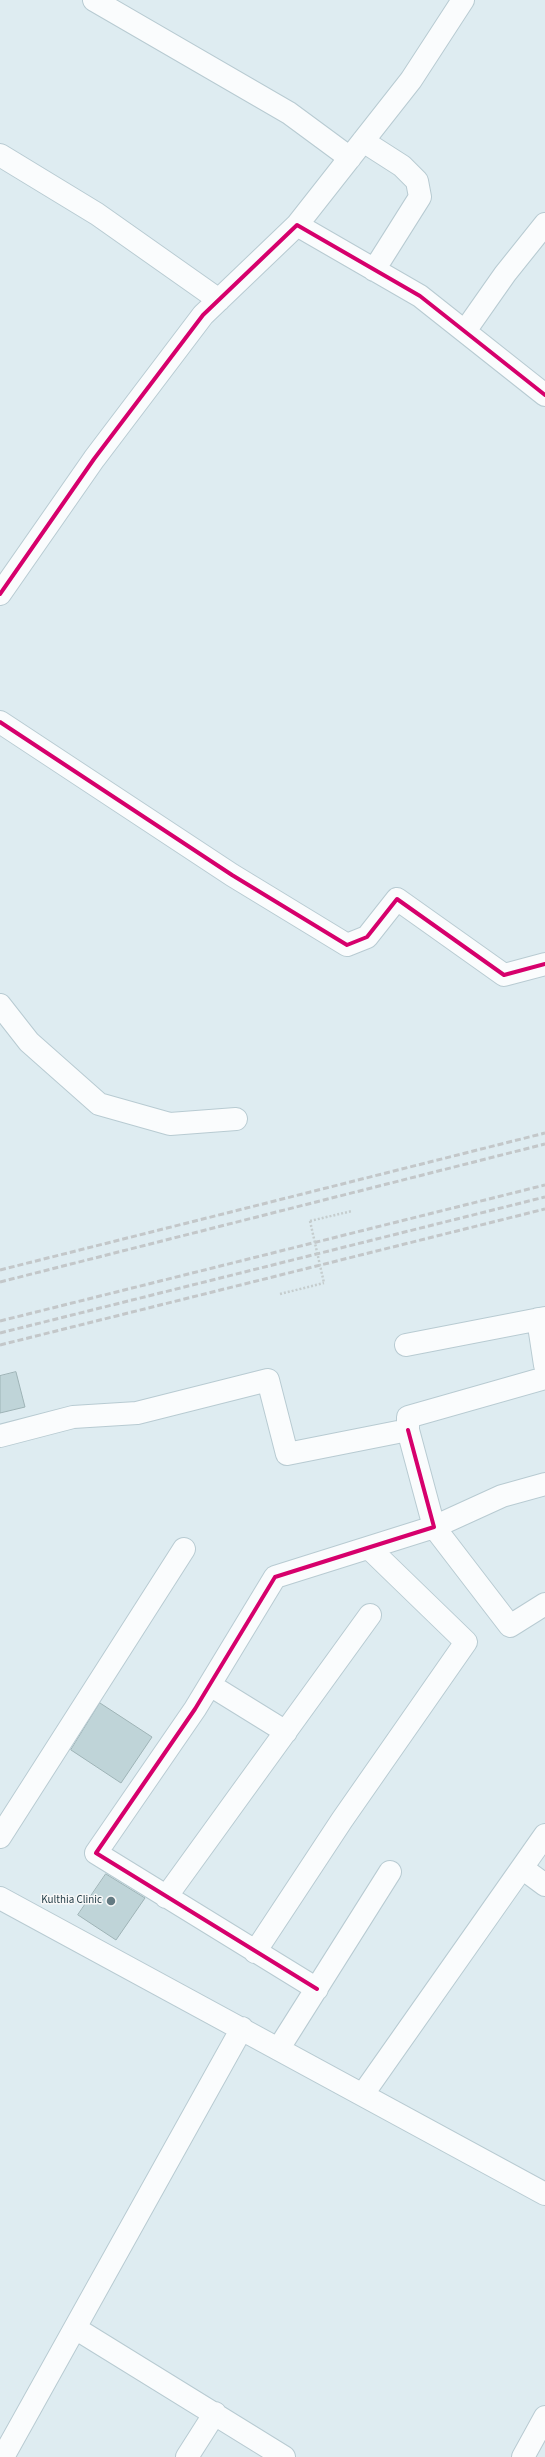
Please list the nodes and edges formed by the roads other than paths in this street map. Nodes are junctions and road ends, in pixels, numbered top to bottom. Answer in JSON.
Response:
{"nodes":[{"id":1,"x":94,"y":0,"type":"edge"},
{"id":2,"x":463,"y":0,"type":"edge"},
{"id":3,"x":363,"y":141,"type":"junction"},
{"id":4,"x":0,"y":155,"type":"edge"},
{"id":5,"x":350,"y":158,"type":"junction"},
{"id":6,"x":545,"y":224,"type":"edge"},
{"id":7,"x":296,"y":225,"type":"junction"},
{"id":8,"x":374,"y":270,"type":"junction"},
{"id":9,"x":219,"y":300,"type":"junction"},
{"id":10,"x":465,"y":331,"type":"junction"},
{"id":11,"x":545,"y":395,"type":"edge"},
{"id":12,"x":0,"y":594,"type":"edge"},
{"id":13,"x":0,"y":722,"type":"edge"},
{"id":14,"x":545,"y":964,"type":"edge"},
{"id":15,"x":0,"y":1005,"type":"edge"},
{"id":16,"x":236,"y":1119,"type":"dead end"},
{"id":17,"x":542,"y":1319,"type":"edge"},
{"id":18,"x":406,"y":1345,"type":"dead end"},
{"id":19,"x":545,"y":1365,"type":"edge"},
{"id":20,"x":545,"y":1378,"type":"edge"},
{"id":21,"x":408,"y":1430,"type":"junction"},
{"id":22,"x":0,"y":1436,"type":"edge"},
{"id":23,"x":545,"y":1484,"type":"edge"},
{"id":24,"x":434,"y":1528,"type":"junction"},
{"id":25,"x":369,"y":1548,"type":"junction"},
{"id":26,"x":184,"y":1549,"type":"dead end"},
{"id":27,"x":545,"y":1604,"type":"edge"},
{"id":28,"x":370,"y":1615,"type":"dead end"},
{"id":29,"x":210,"y":1685,"type":"junction"},
{"id":30,"x":286,"y":1732,"type":"junction"},
{"id":31,"x":545,"y":1835,"type":"edge"},
{"id":32,"x":0,"y":1837,"type":"edge"},
{"id":33,"x":522,"y":1868,"type":"junction"},
{"id":34,"x":390,"y":1872,"type":"dead end"},
{"id":35,"x":545,"y":1886,"type":"edge"},
{"id":36,"x":166,"y":1897,"type":"junction"},
{"id":37,"x":0,"y":1898,"type":"edge"},
{"id":38,"x":255,"y":1952,"type":"junction"},
{"id":39,"x":317,"y":1988,"type":"junction"},
{"id":40,"x":242,"y":2028,"type":"junction"},
{"id":41,"x":279,"y":2048,"type":"junction"},
{"id":42,"x":363,"y":2094,"type":"junction"},
{"id":43,"x":545,"y":2194,"type":"edge"},
{"id":44,"x":75,"y":2328,"type":"junction"},
{"id":45,"x":214,"y":2413,"type":"junction"},
{"id":46,"x":545,"y":2417,"type":"edge"},
{"id":47,"x":3,"y":2457,"type":"edge"},
{"id":48,"x":186,"y":2457,"type":"edge"},
{"id":49,"x":284,"y":2457,"type":"edge"},
{"id":50,"x":523,"y":2457,"type":"edge"}],
"edges":[{"from":1,"to":5,"type":"street"},
{"from":2,"to":3,"type":"street"},
{"from":3,"to":5,"type":"street"},
{"from":3,"to":8,"type":"street"},
{"from":4,"to":9,"type":"street"},
{"from":5,"to":7,"type":"street"},
{"from":6,"to":10,"type":"street"},
{"from":7,"to":8,"type":"street"},
{"from":7,"to":9,"type":"street"},
{"from":8,"to":10,"type":"street"},
{"from":9,"to":12,"type":"street"},
{"from":10,"to":11,"type":"street"},
{"from":13,"to":14,"type":"street"},
{"from":15,"to":16,"type":"street"},
{"from":17,"to":18,"type":"street"},
{"from":17,"to":19,"type":"street"},
{"from":20,"to":21,"type":"street"},
{"from":21,"to":22,"type":"street"},
{"from":21,"to":24,"type":"street"},
{"from":23,"to":24,"type":"street"},
{"from":24,"to":25,"type":"street"},
{"from":24,"to":27,"type":"street"},
{"from":25,"to":29,"type":"street"},
{"from":25,"to":38,"type":"street"},
{"from":26,"to":32,"type":"street"},
{"from":28,"to":30,"type":"street"},
{"from":29,"to":30,"type":"street"},
{"from":29,"to":36,"type":"street"},
{"from":30,"to":36,"type":"street"},
{"from":31,"to":33,"type":"street"},
{"from":33,"to":35,"type":"street"},
{"from":33,"to":42,"type":"street"},
{"from":34,"to":39,"type":"street"},
{"from":36,"to":38,"type":"street"},
{"from":37,"to":40,"type":"street"},
{"from":38,"to":39,"type":"street"},
{"from":39,"to":41,"type":"street"},
{"from":40,"to":41,"type":"street"},
{"from":40,"to":44,"type":"street"},
{"from":41,"to":42,"type":"street"},
{"from":42,"to":43,"type":"street"},
{"from":44,"to":45,"type":"street"},
{"from":44,"to":47,"type":"street"},
{"from":45,"to":48,"type":"street"},
{"from":45,"to":49,"type":"street"},
{"from":46,"to":50,"type":"street"}]}
